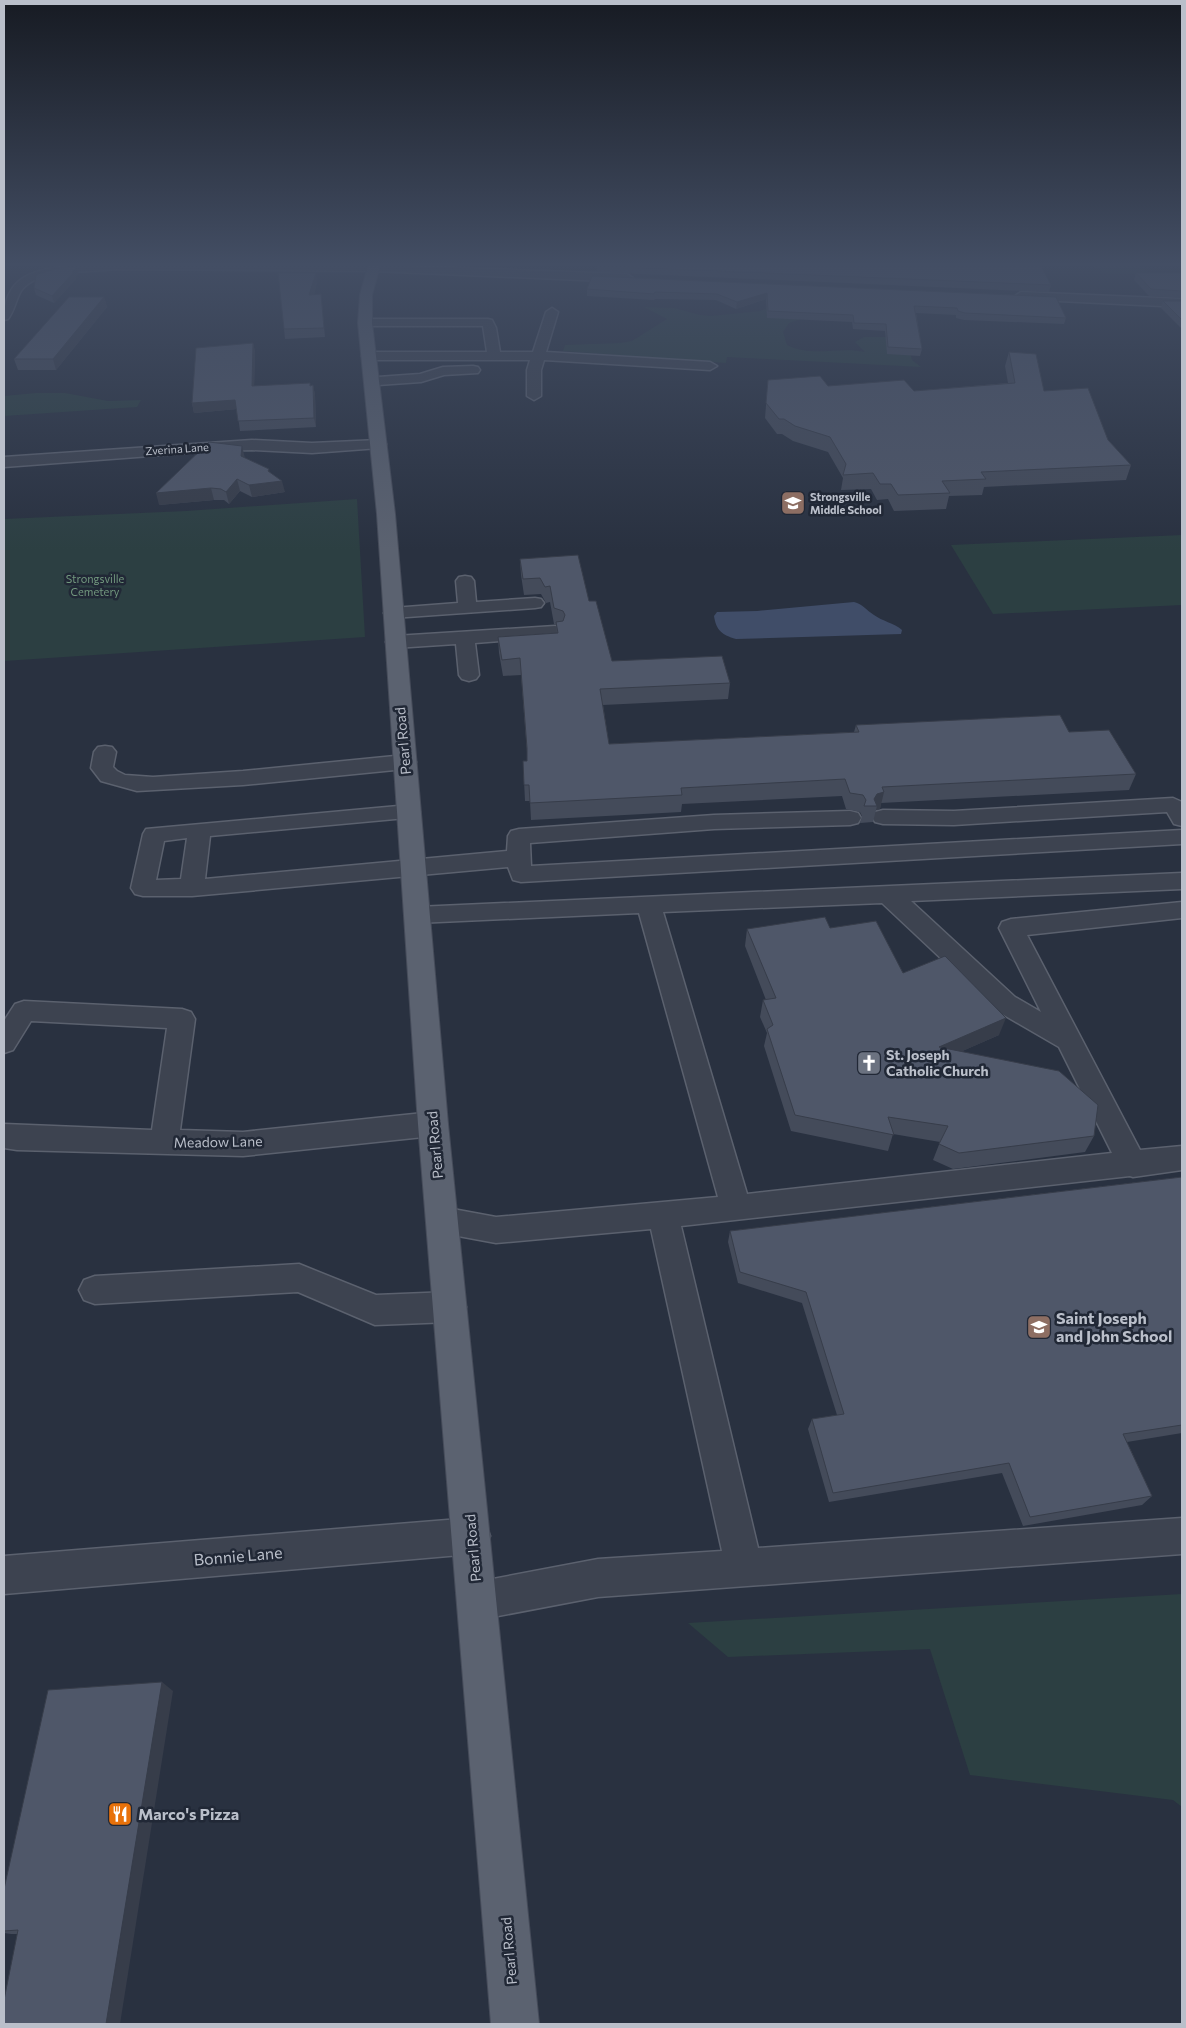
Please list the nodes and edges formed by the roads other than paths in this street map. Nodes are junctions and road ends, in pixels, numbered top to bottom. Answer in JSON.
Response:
{"nodes":[{"id":1,"x":370,"y":361,"type":"edge"},
{"id":2,"x":535,"y":361,"type":"edge"},
{"id":3,"x":618,"y":361,"type":"edge"},
{"id":4,"x":710,"y":366,"type":"dead end"},
{"id":5,"x":489,"y":370,"type":"dead end"},
{"id":6,"x":378,"y":381,"type":"dead end"},
{"id":7,"x":534,"y":396,"type":"dead end"},
{"id":8,"x":380,"y":444,"type":"junction"},
{"id":9,"x":4,"y":462,"type":"edge"},
{"id":10,"x":465,"y":582,"type":"dead end"},
{"id":11,"x":535,"y":603,"type":"edge"},
{"id":12,"x":468,"y":608,"type":"junction"},
{"id":13,"x":394,"y":628,"type":"junction"},
{"id":14,"x":555,"y":632,"type":"edge"},
{"id":15,"x":465,"y":638,"type":"junction"},
{"id":16,"x":469,"y":675,"type":"dead end"},
{"id":17,"x":105,"y":752,"type":"dead end"},
{"id":18,"x":405,"y":762,"type":"junction"},
{"id":19,"x":409,"y":812,"type":"junction"},
{"id":20,"x":883,"y":816,"type":"edge"},
{"id":21,"x":850,"y":818,"type":"edge"},
{"id":22,"x":1182,"y":819,"type":"edge"},
{"id":23,"x":200,"y":830,"type":"junction"},
{"id":24,"x":1182,"y":837,"type":"edge"},
{"id":25,"x":518,"y":858,"type":"junction"},
{"id":26,"x":413,"y":866,"type":"junction"},
{"id":27,"x":1182,"y":881,"type":"edge"},
{"id":28,"x":192,"y":888,"type":"junction"},
{"id":29,"x":888,"y":894,"type":"junction"},
{"id":30,"x":649,"y":905,"type":"junction"},
{"id":31,"x":1182,"y":910,"type":"edge"},
{"id":32,"x":417,"y":915,"type":"junction"},
{"id":33,"x":1069,"y":1040,"type":"junction"},
{"id":34,"x":4,"y":1043,"type":"edge"},
{"id":35,"x":432,"y":1124,"type":"junction"},
{"id":36,"x":4,"y":1136,"type":"edge"},
{"id":37,"x":164,"y":1142,"type":"junction"},
{"id":38,"x":1182,"y":1158,"type":"edge"},
{"id":39,"x":1134,"y":1165,"type":"junction"},
{"id":40,"x":736,"y":1208,"type":"junction"},
{"id":41,"x":663,"y":1215,"type":"junction"},
{"id":42,"x":442,"y":1220,"type":"junction"},
{"id":43,"x":94,"y":1290,"type":"dead end"},
{"id":44,"x":450,"y":1307,"type":"junction"},
{"id":45,"x":472,"y":1536,"type":"junction"},
{"id":46,"x":1182,"y":1536,"type":"edge"},
{"id":47,"x":744,"y":1568,"type":"junction"},
{"id":48,"x":4,"y":1575,"type":"edge"},
{"id":49,"x":477,"y":1601,"type":"junction"},
{"id":50,"x":515,"y":2024,"type":"edge"}],
"edges":[{"from":1,"to":8,"type":"main road","name":"Pearl Road"},
{"from":2,"to":7,"type":"street"},
{"from":3,"to":4,"type":"street"},
{"from":5,"to":6,"type":"street"},
{"from":8,"to":9,"type":"street","name":"Zverina Lane"},
{"from":8,"to":13,"type":"main road","name":"Pearl Road"},
{"from":10,"to":12,"type":"street"},
{"from":11,"to":12,"type":"street"},
{"from":12,"to":13,"type":"street"},
{"from":13,"to":15,"type":"street"},
{"from":13,"to":18,"type":"main road","name":"Pearl Road"},
{"from":14,"to":15,"type":"street"},
{"from":15,"to":16,"type":"street"},
{"from":17,"to":18,"type":"street"},
{"from":18,"to":19,"type":"main road","name":"Pearl Road"},
{"from":19,"to":23,"type":"street"},
{"from":19,"to":26,"type":"main road","name":"Pearl Road"},
{"from":20,"to":22,"type":"street"},
{"from":21,"to":25,"type":"lane"},
{"from":23,"to":28,"type":"street"},
{"from":23,"to":28,"type":"street"},
{"from":24,"to":25,"type":"lane"},
{"from":25,"to":26,"type":"street"},
{"from":26,"to":28,"type":"street"},
{"from":26,"to":32,"type":"main road","name":"Pearl Road"},
{"from":27,"to":29,"type":"street"},
{"from":29,"to":30,"type":"street"},
{"from":29,"to":33,"type":"street"},
{"from":30,"to":32,"type":"street"},
{"from":30,"to":40,"type":"street"},
{"from":31,"to":33,"type":"street"},
{"from":32,"to":35,"type":"main road","name":"Pearl Road"},
{"from":33,"to":39,"type":"street"},
{"from":34,"to":37,"type":"street"},
{"from":35,"to":37,"type":"street","name":"Meadow Lane"},
{"from":35,"to":42,"type":"main road","name":"Pearl Road"},
{"from":36,"to":37,"type":"street","name":"Meadow Lane"},
{"from":38,"to":39,"type":"street"},
{"from":39,"to":40,"type":"street"},
{"from":40,"to":41,"type":"street"},
{"from":41,"to":42,"type":"street"},
{"from":41,"to":47,"type":"street"},
{"from":42,"to":44,"type":"main road","name":"Pearl Road"},
{"from":43,"to":44,"type":"street"},
{"from":44,"to":45,"type":"main road","name":"Pearl Road"},
{"from":45,"to":48,"type":"street","name":"Bonnie Lane"},
{"from":45,"to":49,"type":"main road","name":"Pearl Road"},
{"from":46,"to":47,"type":"street"},
{"from":47,"to":49,"type":"street"},
{"from":49,"to":50,"type":"main road","name":"Pearl Road"}]}
